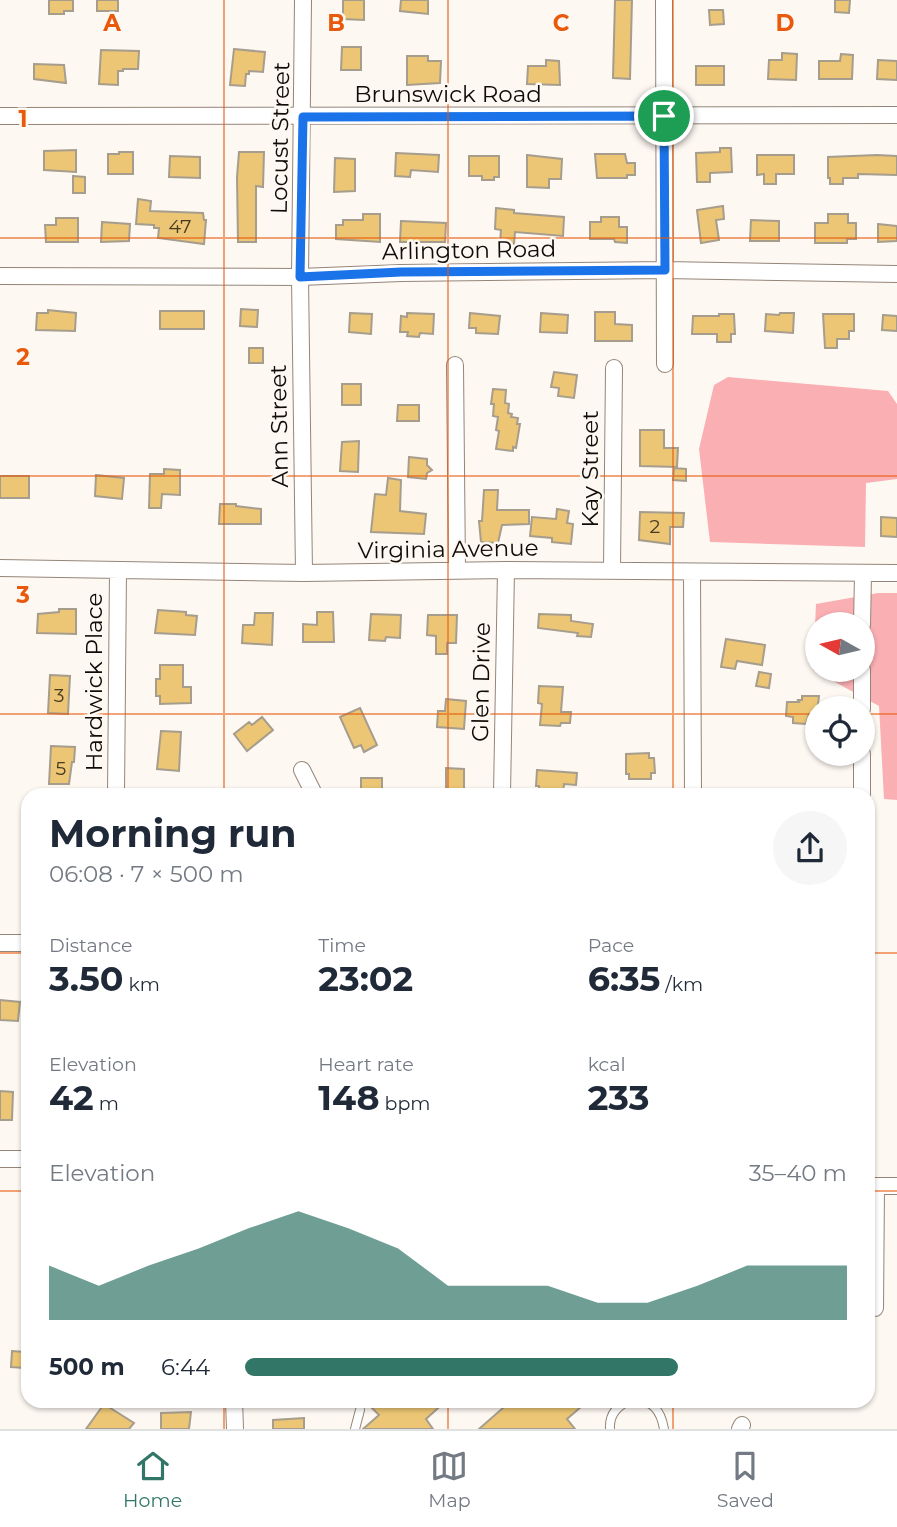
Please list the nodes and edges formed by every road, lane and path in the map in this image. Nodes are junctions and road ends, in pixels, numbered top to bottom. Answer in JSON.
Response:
{"nodes":[{"id":1,"x":303,"y":0,"type":"edge"},
{"id":2,"x":664,"y":0,"type":"edge"},
{"id":3,"x":897,"y":115,"type":"edge"},
{"id":4,"x":0,"y":116,"type":"edge"},
{"id":5,"x":664,"y":116,"type":"junction"},
{"id":6,"x":303,"y":117,"type":"junction"},
{"id":7,"x":665,"y":270,"type":"junction"},
{"id":8,"x":897,"y":274,"type":"edge"},
{"id":9,"x":0,"y":276,"type":"edge"},
{"id":10,"x":300,"y":277,"type":"junction"},
{"id":11,"x":665,"y":364,"type":"dead end"},
{"id":12,"x":454,"y":365,"type":"dead end"},
{"id":13,"x":614,"y":368,"type":"dead end"},
{"id":14,"x":0,"y":568,"type":"edge"},
{"id":15,"x":118,"y":570,"type":"junction"},
{"id":16,"x":457,"y":570,"type":"junction"},
{"id":17,"x":506,"y":570,"type":"junction"},
{"id":18,"x":612,"y":570,"type":"junction"},
{"id":19,"x":692,"y":572,"type":"junction"},
{"id":20,"x":304,"y":573,"type":"junction"},
{"id":21,"x":897,"y":573,"type":"edge"},
{"id":22,"x":863,"y":574,"type":"junction"},
{"id":23,"x":862,"y":612,"type":"edge"},
{"id":24,"x":862,"y":766,"type":"edge"},
{"id":25,"x":302,"y":770,"type":"dead end"},
{"id":26,"x":116,"y":788,"type":"edge"},
{"id":27,"x":311,"y":788,"type":"edge"},
{"id":28,"x":502,"y":788,"type":"edge"},
{"id":29,"x":693,"y":788,"type":"edge"},
{"id":30,"x":862,"y":788,"type":"edge"},
{"id":31,"x":0,"y":943,"type":"edge"},
{"id":32,"x":21,"y":943,"type":"edge"},
{"id":33,"x":21,"y":1158,"type":"edge"},
{"id":34,"x":0,"y":1159,"type":"edge"},
{"id":35,"x":875,"y":1186,"type":"edge"},
{"id":36,"x":897,"y":1186,"type":"edge"},
{"id":37,"x":234,"y":1408,"type":"edge"},
{"id":38,"x":618,"y":1408,"type":"edge"},
{"id":39,"x":655,"y":1408,"type":"edge"},
{"id":40,"x":360,"y":1410,"type":"dead end"},
{"id":41,"x":235,"y":1429,"type":"edge"},
{"id":42,"x":355,"y":1429,"type":"edge"},
{"id":43,"x":610,"y":1429,"type":"edge"},
{"id":44,"x":664,"y":1429,"type":"edge"}],
"edges":[{"from":1,"to":6,"type":"street","name":"Locust Street"},
{"from":2,"to":5,"type":"street"},
{"from":3,"to":5,"type":"street","name":"Brunswick Road"},
{"from":4,"to":6,"type":"street","name":"Brunswick Road"},
{"from":5,"to":6,"type":"street","name":"Brunswick Road"},
{"from":5,"to":7,"type":"street"},
{"from":6,"to":10,"type":"street","name":"Locust Street"},
{"from":7,"to":8,"type":"street","name":"Arlington Road"},
{"from":7,"to":10,"type":"street","name":"Arlington Road"},
{"from":7,"to":11,"type":"street"},
{"from":9,"to":10,"type":"street","name":"Arlington Road"},
{"from":10,"to":20,"type":"street","name":"Ann Street"},
{"from":12,"to":16,"type":"street"},
{"from":13,"to":18,"type":"street","name":"Kay Street"},
{"from":14,"to":15,"type":"street","name":"Virginia Avenue"},
{"from":15,"to":20,"type":"street","name":"Virginia Avenue"},
{"from":15,"to":26,"type":"street","name":"Hardwick Place"},
{"from":16,"to":17,"type":"street","name":"Virginia Avenue"},
{"from":16,"to":20,"type":"street","name":"Virginia Avenue"},
{"from":17,"to":18,"type":"street","name":"Virginia Avenue"},
{"from":17,"to":28,"type":"street","name":"Glen Drive"},
{"from":18,"to":19,"type":"street","name":"Virginia Avenue"},
{"from":19,"to":22,"type":"street","name":"Virginia Avenue"},
{"from":19,"to":29,"type":"street"},
{"from":21,"to":22,"type":"street","name":"Virginia Avenue"},
{"from":22,"to":23,"type":"street"},
{"from":24,"to":30,"type":"street"},
{"from":25,"to":27,"type":"street"},
{"from":31,"to":32,"type":"street"},
{"from":33,"to":34,"type":"street"},
{"from":35,"to":36,"type":"street"},
{"from":37,"to":41,"type":"street"},
{"from":38,"to":43,"type":"lane"},
{"from":39,"to":44,"type":"lane"},
{"from":40,"to":42,"type":"lane"}]}
